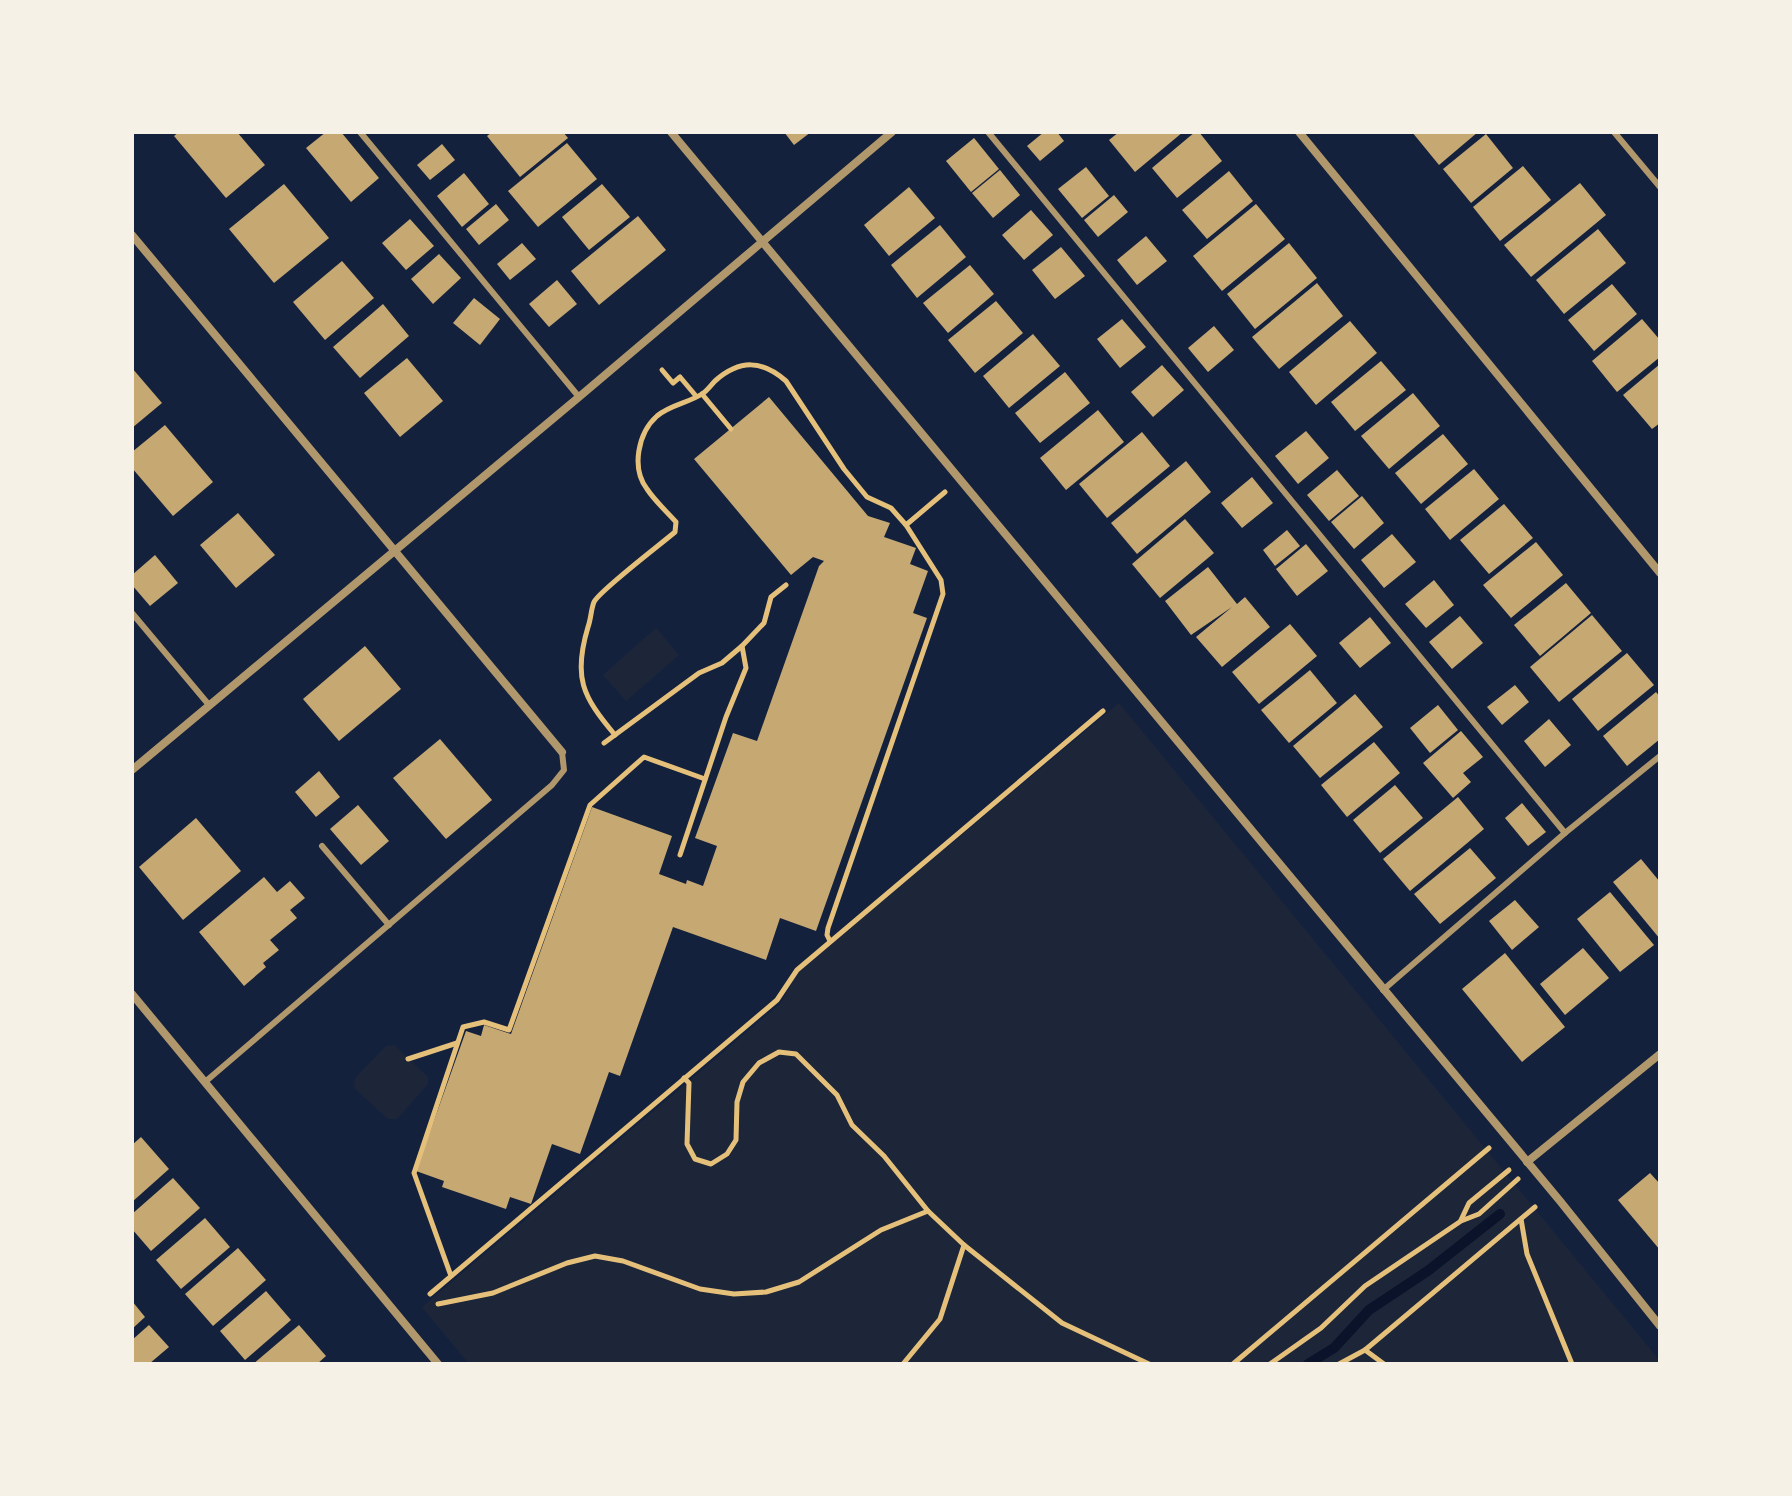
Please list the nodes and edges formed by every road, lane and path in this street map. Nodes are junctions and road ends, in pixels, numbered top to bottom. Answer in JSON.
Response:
{"nodes":[{"id":1,"x":360,"y":132,"type":"edge"},
{"id":2,"x":671,"y":132,"type":"edge"},
{"id":3,"x":892,"y":132,"type":"edge"},
{"id":4,"x":988,"y":132,"type":"edge"},
{"id":5,"x":1299,"y":132,"type":"edge"},
{"id":6,"x":1614,"y":132,"type":"edge"},
{"id":7,"x":1660,"y":187,"type":"edge"},
{"id":8,"x":132,"y":235,"type":"edge"},
{"id":9,"x":762,"y":242,"type":"junction"},
{"id":10,"x":662,"y":370,"type":"dead end"},
{"id":11,"x":699,"y":395,"type":"junction"},
{"id":12,"x":579,"y":397,"type":"junction"},
{"id":13,"x":731,"y":429,"type":"dead end"},
{"id":14,"x":959,"y":480,"type":"junction"},
{"id":15,"x":906,"y":525,"type":"junction"},
{"id":16,"x":393,"y":551,"type":"junction"},
{"id":17,"x":1660,"y":573,"type":"edge"},
{"id":18,"x":786,"y":585,"type":"dead end"},
{"id":19,"x":132,"y":613,"type":"edge"},
{"id":20,"x":742,"y":646,"type":"junction"},
{"id":21,"x":209,"y":705,"type":"junction"},
{"id":22,"x":1103,"y":711,"type":"dead end"},
{"id":23,"x":615,"y":735,"type":"junction"},
{"id":24,"x":604,"y":743,"type":"dead end"},
{"id":25,"x":562,"y":752,"type":"joint"},
{"id":26,"x":1660,"y":756,"type":"edge"},
{"id":27,"x":132,"y":770,"type":"edge"},
{"id":28,"x":705,"y":779,"type":"junction"},
{"id":29,"x":1565,"y":833,"type":"junction"},
{"id":30,"x":322,"y":846,"type":"dead end"},
{"id":31,"x":680,"y":855,"type":"dead end"},
{"id":32,"x":389,"y":925,"type":"junction"},
{"id":33,"x":830,"y":941,"type":"junction"},
{"id":34,"x":1383,"y":990,"type":"junction"},
{"id":35,"x":132,"y":994,"type":"edge"},
{"id":36,"x":458,"y":1043,"type":"junction"},
{"id":37,"x":1660,"y":1054,"type":"edge"},
{"id":38,"x":408,"y":1059,"type":"dead end"},
{"id":39,"x":684,"y":1078,"type":"junction"},
{"id":40,"x":205,"y":1082,"type":"junction"},
{"id":41,"x":1489,"y":1148,"type":"dead end"},
{"id":42,"x":1525,"y":1163,"type":"junction"},
{"id":43,"x":1520,"y":1173,"type":"dead end"},
{"id":44,"x":1535,"y":1207,"type":"dead end"},
{"id":45,"x":928,"y":1211,"type":"junction"},
{"id":46,"x":1521,"y":1219,"type":"junction"},
{"id":47,"x":1461,"y":1221,"type":"junction"},
{"id":48,"x":964,"y":1245,"type":"junction"},
{"id":49,"x":451,"y":1276,"type":"junction"},
{"id":50,"x":430,"y":1294,"type":"dead end"},
{"id":51,"x":438,"y":1304,"type":"dead end"},
{"id":52,"x":1660,"y":1326,"type":"edge"},
{"id":53,"x":1365,"y":1350,"type":"junction"},
{"id":54,"x":438,"y":1364,"type":"edge"},
{"id":55,"x":903,"y":1364,"type":"edge"},
{"id":56,"x":1149,"y":1364,"type":"edge"},
{"id":57,"x":1233,"y":1364,"type":"edge"},
{"id":58,"x":1270,"y":1364,"type":"edge"},
{"id":59,"x":1339,"y":1364,"type":"edge"},
{"id":60,"x":1384,"y":1364,"type":"edge"},
{"id":61,"x":1572,"y":1364,"type":"edge"}],
"edges":[{"from":1,"to":12,"type":"lane"},
{"from":2,"to":9,"type":"street"},
{"from":3,"to":9,"type":"street"},
{"from":4,"to":29,"type":"lane"},
{"from":5,"to":17,"type":"street"},
{"from":6,"to":7,"type":"lane"},
{"from":8,"to":16,"type":"street"},
{"from":9,"to":12,"type":"street"},
{"from":9,"to":14,"type":"street"},
{"from":10,"to":11,"type":"path"},
{"from":11,"to":13,"type":"path"},
{"from":11,"to":15,"type":"path"},
{"from":11,"to":23,"type":"path"},
{"from":12,"to":16,"type":"street"},
{"from":14,"to":15,"type":"path"},
{"from":14,"to":34,"type":"street"},
{"from":15,"to":33,"type":"path"},
{"from":16,"to":21,"type":"street"},
{"from":16,"to":25,"type":"street"},
{"from":18,"to":20,"type":"path"},
{"from":19,"to":21,"type":"lane"},
{"from":20,"to":23,"type":"path"},
{"from":20,"to":28,"type":"path"},
{"from":21,"to":27,"type":"street"},
{"from":22,"to":33,"type":"path"},
{"from":23,"to":24,"type":"path"},
{"from":25,"to":32,"type":"lane"},
{"from":26,"to":29,"type":"lane"},
{"from":28,"to":31,"type":"path"},
{"from":28,"to":36,"type":"path"},
{"from":29,"to":34,"type":"lane"},
{"from":30,"to":32,"type":"lane"},
{"from":32,"to":40,"type":"lane"},
{"from":33,"to":39,"type":"path"},
{"from":34,"to":42,"type":"street"},
{"from":35,"to":40,"type":"street"},
{"from":36,"to":38,"type":"path"},
{"from":36,"to":49,"type":"path"},
{"from":37,"to":42,"type":"street"},
{"from":39,"to":45,"type":"path"},
{"from":39,"to":49,"type":"path"},
{"from":40,"to":54,"type":"street"},
{"from":41,"to":57,"type":"path"},
{"from":42,"to":47,"type":"path"},
{"from":42,"to":52,"type":"street"},
{"from":43,"to":47,"type":"path"},
{"from":44,"to":46,"type":"path"},
{"from":45,"to":48,"type":"path"},
{"from":45,"to":51,"type":"path"},
{"from":46,"to":53,"type":"path"},
{"from":46,"to":61,"type":"path"},
{"from":47,"to":58,"type":"path"},
{"from":48,"to":55,"type":"path"},
{"from":48,"to":56,"type":"path"},
{"from":49,"to":50,"type":"path"},
{"from":53,"to":59,"type":"path"},
{"from":53,"to":60,"type":"path"}]}
